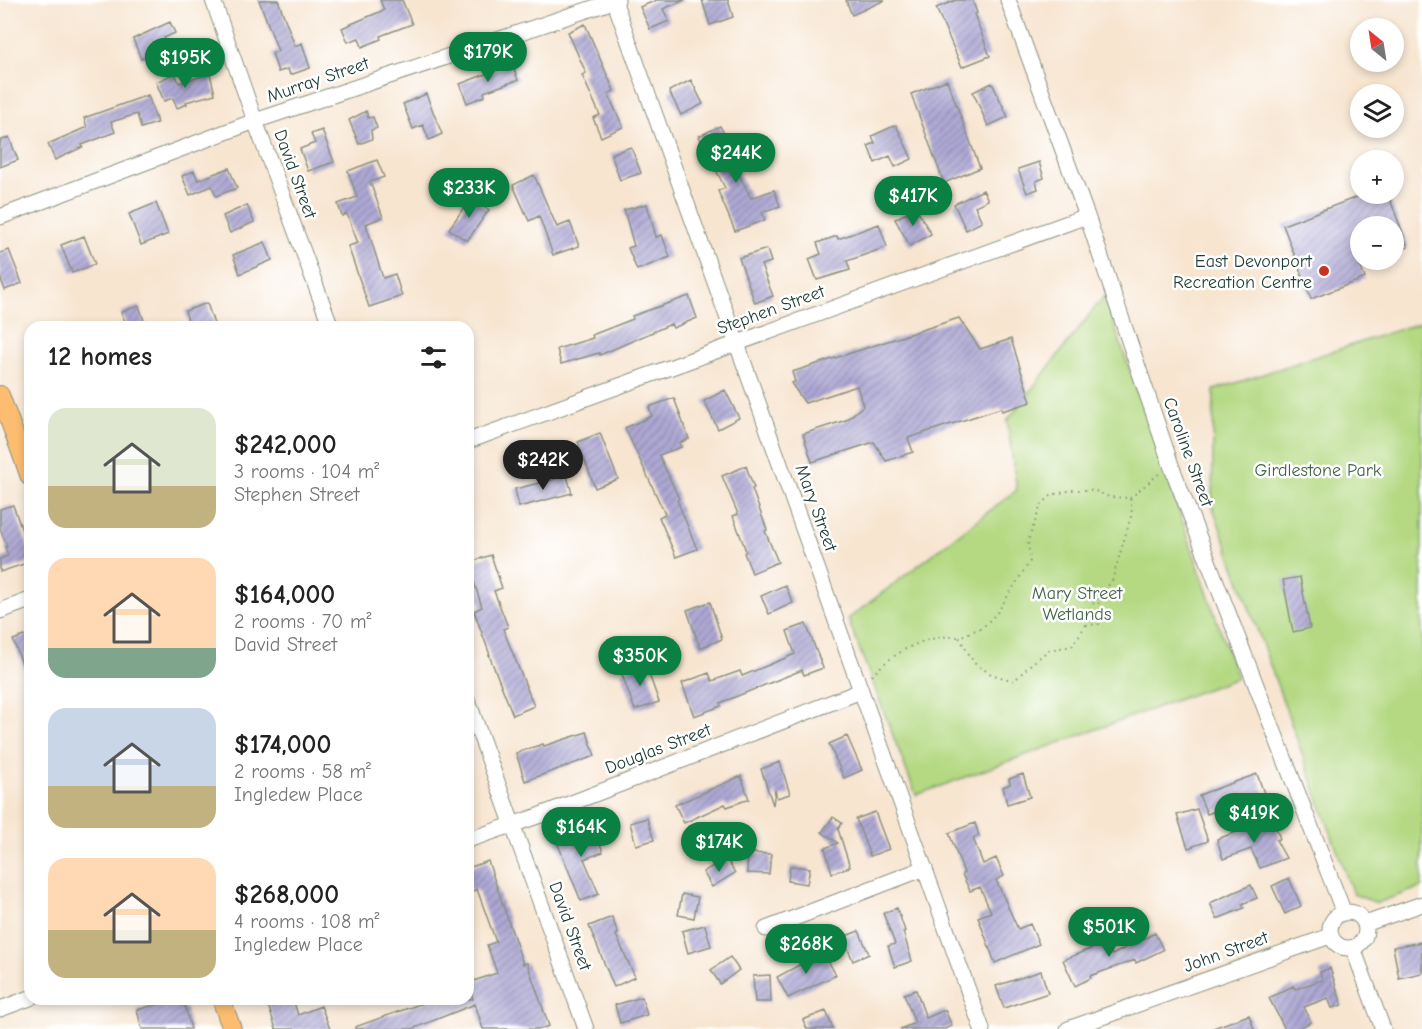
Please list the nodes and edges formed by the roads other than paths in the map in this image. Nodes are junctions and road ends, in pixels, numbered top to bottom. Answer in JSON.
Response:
{"nodes":[{"id":1,"x":213,"y":0,"type":"edge"},
{"id":2,"x":615,"y":0,"type":"edge"},
{"id":3,"x":1008,"y":0,"type":"edge"},
{"id":4,"x":255,"y":122,"type":"junction"},
{"id":5,"x":1087,"y":216,"type":"junction"},
{"id":6,"x":0,"y":217,"type":"edge"},
{"id":7,"x":330,"y":321,"type":"edge"},
{"id":8,"x":737,"y":344,"type":"junction"},
{"id":9,"x":0,"y":395,"type":"edge"},
{"id":10,"x":474,"y":439,"type":"edge"},
{"id":11,"x":24,"y":461,"type":"edge"},
{"id":12,"x":24,"y":602,"type":"edge"},
{"id":13,"x":0,"y":611,"type":"edge"},
{"id":14,"x":861,"y":691,"type":"junction"},
{"id":15,"x":474,"y":717,"type":"edge"},
{"id":16,"x":513,"y":824,"type":"junction"},
{"id":17,"x":474,"y":838,"type":"edge"},
{"id":18,"x":925,"y":868,"type":"junction"},
{"id":19,"x":1422,"y":904,"type":"edge"},
{"id":20,"x":1344,"y":913,"type":"junction"},
{"id":21,"x":1365,"y":924,"type":"junction"},
{"id":22,"x":766,"y":929,"type":"dead end"},
{"id":23,"x":1330,"y":936,"type":"junction"},
{"id":24,"x":1353,"y":948,"type":"junction"},
{"id":25,"x":24,"y":1000,"type":"edge"},
{"id":26,"x":223,"y":1005,"type":"edge"},
{"id":27,"x":0,"y":1009,"type":"edge"},
{"id":28,"x":232,"y":1029,"type":"edge"},
{"id":29,"x":586,"y":1029,"type":"edge"},
{"id":30,"x":982,"y":1029,"type":"edge"},
{"id":31,"x":1068,"y":1029,"type":"edge"},
{"id":32,"x":1383,"y":1029,"type":"edge"}],
"edges":[{"from":1,"to":4,"type":"street","name":"David Street"},
{"from":2,"to":4,"type":"street","name":"Murray Street"},
{"from":2,"to":8,"type":"street","name":"Mary Street"},
{"from":3,"to":5,"type":"street","name":"Caroline Street"},
{"from":4,"to":6,"type":"street","name":"Murray Street"},
{"from":4,"to":7,"type":"street","name":"David Street"},
{"from":5,"to":8,"type":"street","name":"Stephen Street"},
{"from":5,"to":20,"type":"street","name":"Caroline Street"},
{"from":8,"to":10,"type":"street","name":"Stephen Street"},
{"from":8,"to":14,"type":"street","name":"Mary Street"},
{"from":9,"to":11,"type":"main road"},
{"from":12,"to":13,"type":"street"},
{"from":14,"to":16,"type":"street","name":"Douglas Street"},
{"from":14,"to":18,"type":"street","name":"Mary Street"},
{"from":15,"to":16,"type":"street","name":"David Street"},
{"from":16,"to":17,"type":"street","name":"Douglas Street"},
{"from":16,"to":29,"type":"street","name":"David Street"},
{"from":18,"to":22,"type":"street"},
{"from":18,"to":30,"type":"street","name":"Mary Street"},
{"from":19,"to":21,"type":"street"},
{"from":20,"to":21,"type":"street"},
{"from":20,"to":23,"type":"street"},
{"from":21,"to":24,"type":"street"},
{"from":23,"to":24,"type":"street"},
{"from":23,"to":31,"type":"street","name":"John Street"},
{"from":24,"to":32,"type":"street"},
{"from":25,"to":27,"type":"street"},
{"from":26,"to":28,"type":"main road"}]}
